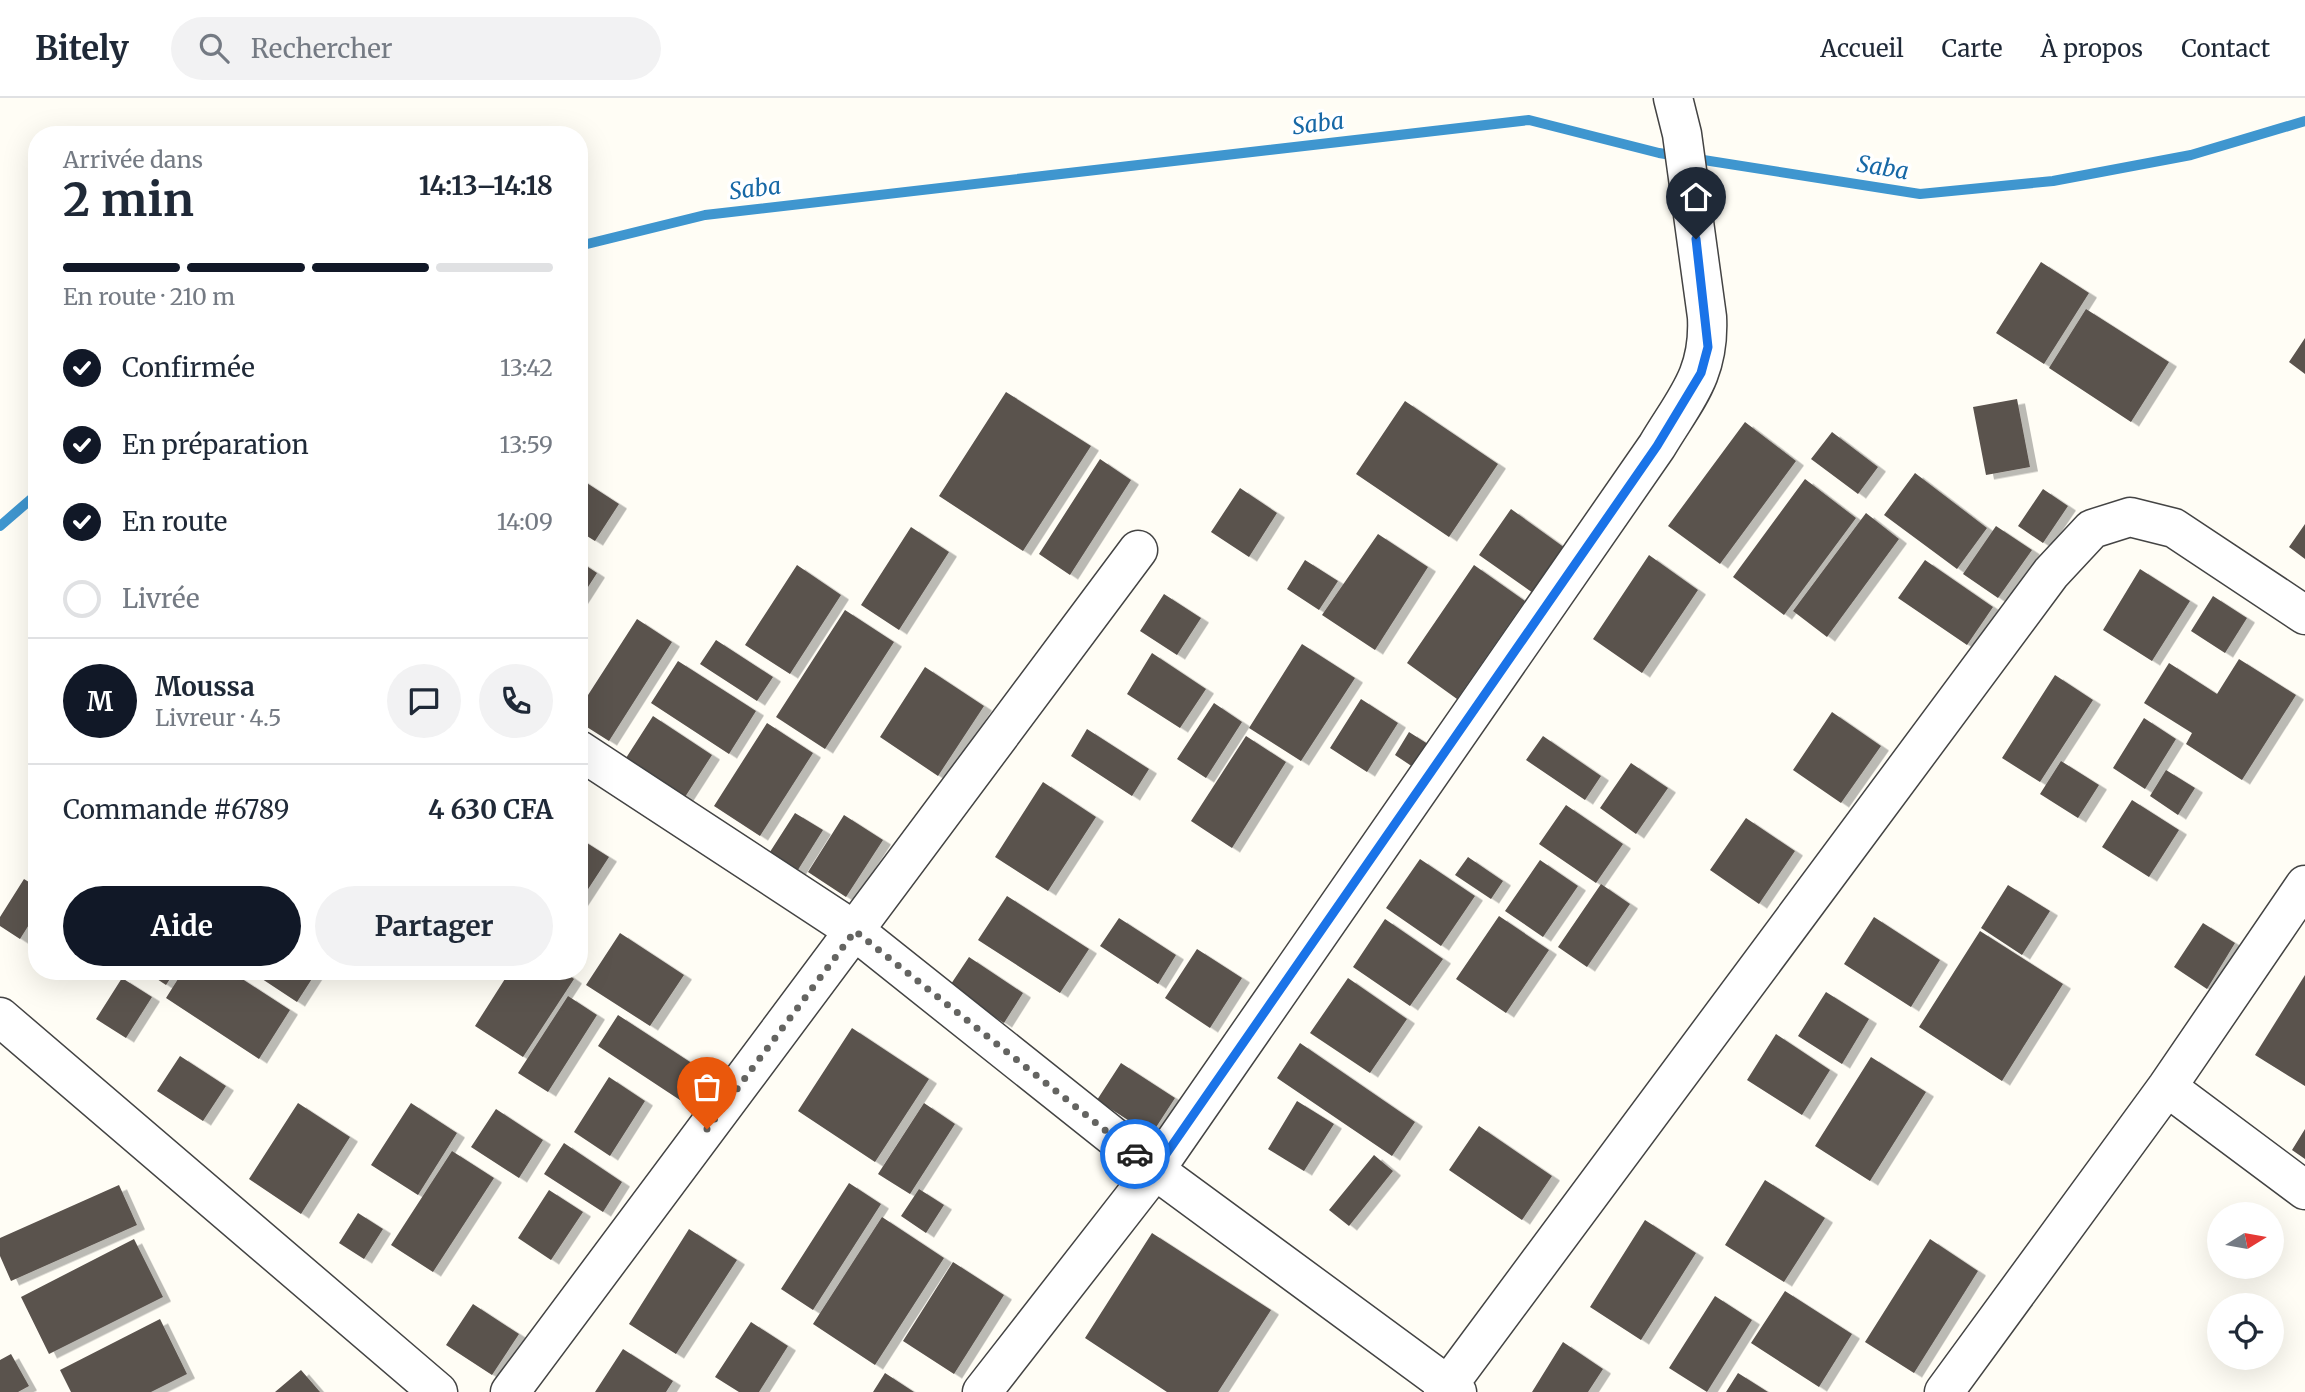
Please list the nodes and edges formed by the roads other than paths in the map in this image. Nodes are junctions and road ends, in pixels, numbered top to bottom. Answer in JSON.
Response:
{"nodes":[{"id":1,"x":1673,"y":98,"type":"edge"},
{"id":2,"x":1138,"y":550,"type":"dead end"},
{"id":3,"x":2305,"y":615,"type":"edge"},
{"id":4,"x":588,"y":756,"type":"edge"},
{"id":5,"x":2305,"y":885,"type":"edge"},
{"id":6,"x":855,"y":931,"type":"junction"},
{"id":7,"x":0,"y":1017,"type":"edge"},
{"id":8,"x":2167,"y":1087,"type":"junction"},
{"id":9,"x":1155,"y":1170,"type":"junction"},
{"id":10,"x":2305,"y":1190,"type":"edge"},
{"id":11,"x":1450,"y":1390,"type":"edge"},
{"id":12,"x":438,"y":1392,"type":"edge"},
{"id":13,"x":510,"y":1392,"type":"edge"},
{"id":14,"x":982,"y":1392,"type":"edge"},
{"id":15,"x":1944,"y":1392,"type":"edge"}],
"edges":[{"from":1,"to":9,"type":"street"},
{"from":2,"to":6,"type":"street"},
{"from":3,"to":11,"type":"street"},
{"from":4,"to":6,"type":"street"},
{"from":5,"to":8,"type":"street"},
{"from":6,"to":9,"type":"street"},
{"from":6,"to":13,"type":"street"},
{"from":7,"to":12,"type":"street"},
{"from":8,"to":10,"type":"street"},
{"from":8,"to":15,"type":"street"},
{"from":9,"to":11,"type":"street"},
{"from":9,"to":14,"type":"street"}]}
